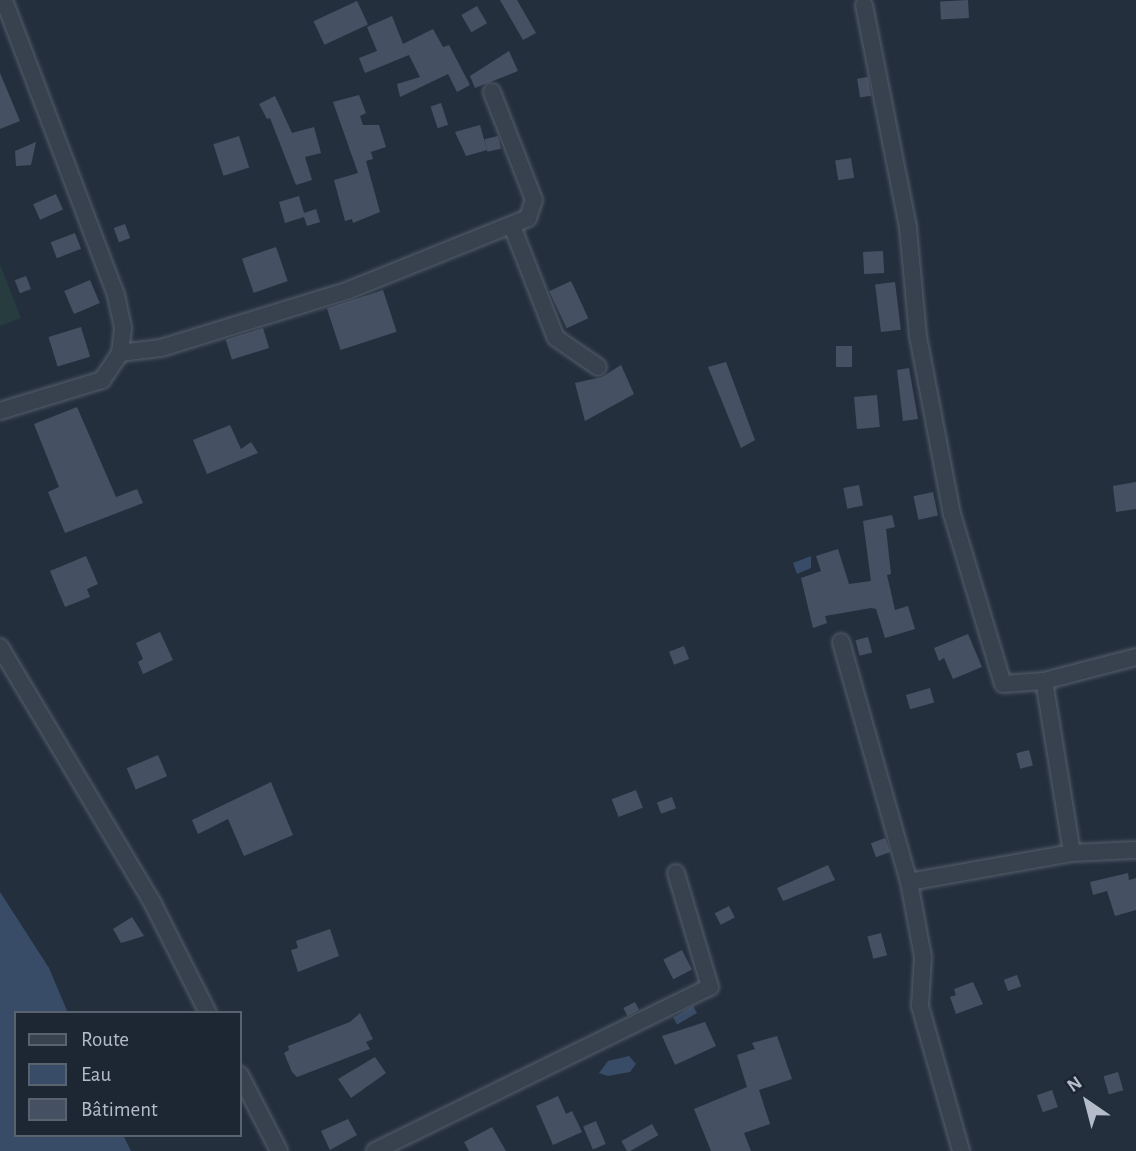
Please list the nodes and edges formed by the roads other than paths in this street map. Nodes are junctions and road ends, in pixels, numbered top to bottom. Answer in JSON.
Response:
{"nodes":[{"id":1,"x":4,"y":0,"type":"edge"},
{"id":2,"x":864,"y":5,"type":"dead end"},
{"id":3,"x":492,"y":92,"type":"dead end"},
{"id":4,"x":512,"y":226,"type":"junction"},
{"id":5,"x":120,"y":353,"type":"junction"},
{"id":6,"x":598,"y":367,"type":"dead end"},
{"id":7,"x":0,"y":411,"type":"edge"},
{"id":8,"x":841,"y":642,"type":"dead end"},
{"id":9,"x":0,"y":647,"type":"edge"},
{"id":10,"x":1136,"y":657,"type":"edge"},
{"id":11,"x":1044,"y":681,"type":"junction"},
{"id":12,"x":1136,"y":850,"type":"edge"},
{"id":13,"x":1072,"y":853,"type":"junction"},
{"id":14,"x":676,"y":873,"type":"dead end"},
{"id":15,"x":909,"y":882,"type":"junction"},
{"id":16,"x":207,"y":1011,"type":"edge"},
{"id":17,"x":242,"y":1079,"type":"edge"},
{"id":18,"x":279,"y":1151,"type":"edge"},
{"id":19,"x":374,"y":1151,"type":"edge"},
{"id":20,"x":961,"y":1151,"type":"edge"}],
"edges":[{"from":1,"to":5,"type":"street"},
{"from":2,"to":11,"type":"street"},
{"from":3,"to":4,"type":"street"},
{"from":4,"to":5,"type":"street"},
{"from":4,"to":6,"type":"street"},
{"from":5,"to":7,"type":"street"},
{"from":8,"to":15,"type":"street"},
{"from":9,"to":16,"type":"street"},
{"from":10,"to":11,"type":"street"},
{"from":11,"to":13,"type":"street"},
{"from":12,"to":13,"type":"street"},
{"from":13,"to":15,"type":"street"},
{"from":14,"to":19,"type":"street"},
{"from":15,"to":20,"type":"street"},
{"from":17,"to":18,"type":"street"}]}
